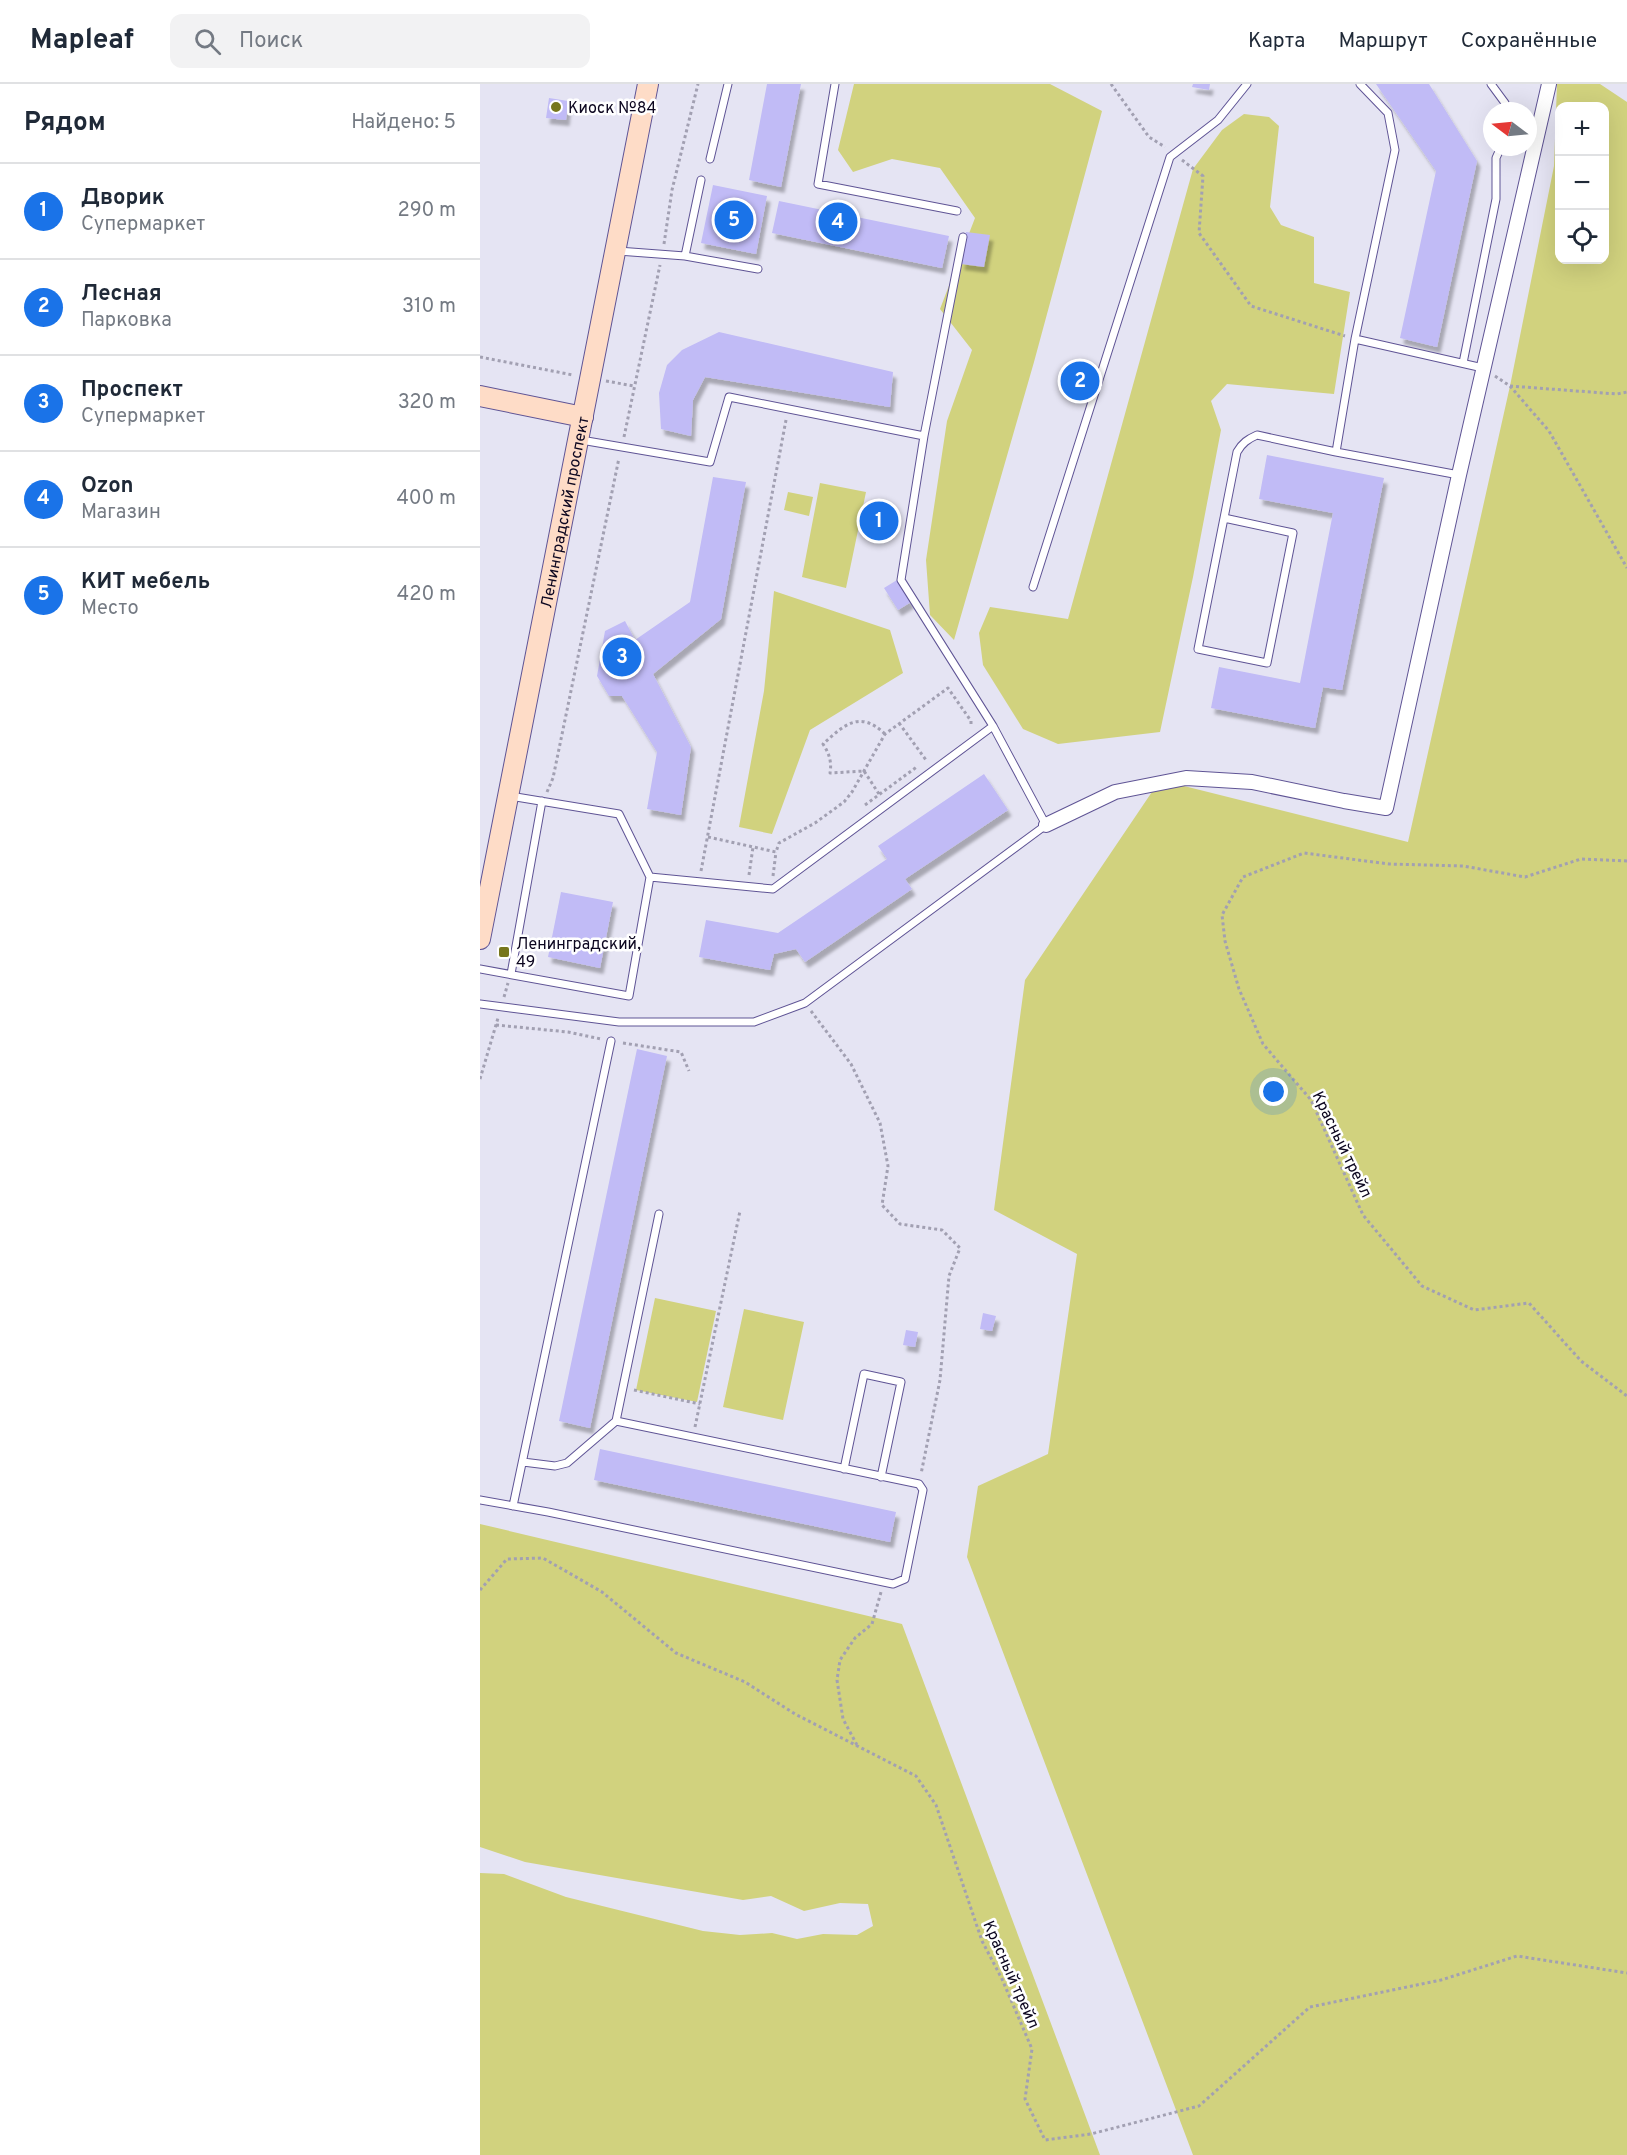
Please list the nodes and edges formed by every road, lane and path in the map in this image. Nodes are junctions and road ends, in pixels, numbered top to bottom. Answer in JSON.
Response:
{"nodes":[{"id":1,"x":648,"y":84,"type":"edge"},
{"id":2,"x":728,"y":84,"type":"edge"},
{"id":3,"x":835,"y":84,"type":"edge"},
{"id":4,"x":1110,"y":84,"type":"edge"},
{"id":5,"x":1247,"y":84,"type":"edge"},
{"id":6,"x":1360,"y":84,"type":"edge"},
{"id":7,"x":1491,"y":84,"type":"edge"},
{"id":8,"x":1549,"y":84,"type":"edge"},
{"id":9,"x":1503,"y":102,"type":"edge"},
{"id":10,"x":1175,"y":153,"type":"junction"},
{"id":11,"x":1497,"y":156,"type":"edge"},
{"id":12,"x":710,"y":159,"type":"dead end"},
{"id":13,"x":701,"y":180,"type":"dead end"},
{"id":14,"x":957,"y":212,"type":"dead end"},
{"id":15,"x":963,"y":237,"type":"dead end"},
{"id":16,"x":616,"y":251,"type":"junction"},
{"id":17,"x":685,"y":256,"type":"junction"},
{"id":18,"x":758,"y":269,"type":"dead end"},
{"id":19,"x":1355,"y":339,"type":"junction"},
{"id":20,"x":480,"y":357,"type":"edge"},
{"id":21,"x":1463,"y":363,"type":"junction"},
{"id":22,"x":1483,"y":368,"type":"junction"},
{"id":23,"x":590,"y":378,"type":"junction"},
{"id":24,"x":634,"y":386,"type":"dead end"},
{"id":25,"x":1627,"y":392,"type":"edge"},
{"id":26,"x":480,"y":396,"type":"edge"},
{"id":27,"x":788,"y":409,"type":"junction"},
{"id":28,"x":583,"y":417,"type":"junction"},
{"id":29,"x":924,"y":436,"type":"junction"},
{"id":30,"x":578,"y":440,"type":"junction"},
{"id":31,"x":1336,"y":452,"type":"junction"},
{"id":32,"x":1459,"y":475,"type":"junction"},
{"id":33,"x":1224,"y":518,"type":"junction"},
{"id":34,"x":1627,"y":568,"type":"edge"},
{"id":35,"x":1033,"y":587,"type":"dead end"},
{"id":36,"x":899,"y":723,"type":"junction"},
{"id":37,"x":993,"y":726,"type":"junction"},
{"id":38,"x":971,"y":730,"type":"dead end"},
{"id":39,"x":885,"y":734,"type":"junction"},
{"id":40,"x":864,"y":771,"type":"junction"},
{"id":41,"x":879,"y":794,"type":"junction"},
{"id":42,"x":508,"y":795,"type":"junction"},
{"id":43,"x":542,"y":801,"type":"junction"},
{"id":44,"x":861,"y":808,"type":"dead end"},
{"id":45,"x":1046,"y":825,"type":"junction"},
{"id":46,"x":708,"y":837,"type":"junction"},
{"id":47,"x":753,"y":847,"type":"junction"},
{"id":48,"x":776,"y":852,"type":"junction"},
{"id":49,"x":1627,"y":861,"type":"edge"},
{"id":50,"x":779,"y":874,"type":"dead end"},
{"id":51,"x":748,"y":876,"type":"dead end"},
{"id":52,"x":773,"y":876,"type":"junction"},
{"id":53,"x":650,"y":877,"type":"junction"},
{"id":54,"x":766,"y":877,"type":"dead end"},
{"id":55,"x":699,"y":882,"type":"junction"},
{"id":56,"x":480,"y":939,"type":"edge"},
{"id":57,"x":480,"y":969,"type":"edge"},
{"id":58,"x":511,"y":974,"type":"junction"},
{"id":59,"x":805,"y":1003,"type":"junction"},
{"id":60,"x":480,"y":1004,"type":"edge"},
{"id":61,"x":502,"y":1006,"type":"junction"},
{"id":62,"x":611,"y":1041,"type":"dead end"},
{"id":63,"x":480,"y":1079,"type":"edge"},
{"id":64,"x":740,"y":1211,"type":"dead end"},
{"id":65,"x":660,"y":1214,"type":"dead end"},
{"id":66,"x":623,"y":1388,"type":"junction"},
{"id":67,"x":1627,"y":1396,"type":"edge"},
{"id":68,"x":700,"y":1404,"type":"junction"},
{"id":69,"x":616,"y":1421,"type":"junction"},
{"id":70,"x":693,"y":1437,"type":"junction"},
{"id":71,"x":523,"y":1461,"type":"junction"},
{"id":72,"x":844,"y":1469,"type":"junction"},
{"id":73,"x":881,"y":1477,"type":"junction"},
{"id":74,"x":919,"y":1484,"type":"junction"},
{"id":75,"x":480,"y":1500,"type":"edge"},
{"id":76,"x":513,"y":1506,"type":"junction"},
{"id":77,"x":883,"y":1582,"type":"junction"},
{"id":78,"x":480,"y":1590,"type":"edge"},
{"id":79,"x":858,"y":1746,"type":"junction"},
{"id":80,"x":1627,"y":1973,"type":"edge"}],
"edges":[{"from":1,"to":16,"type":"main road","name":"Ленинградский проспект"},
{"from":2,"to":12,"type":"lane"},
{"from":3,"to":14,"type":"lane"},
{"from":4,"to":10,"type":"path"},
{"from":5,"to":10,"type":"lane"},
{"from":6,"to":19,"type":"lane"},
{"from":7,"to":9,"type":"lane"},
{"from":8,"to":22,"type":"street"},
{"from":10,"to":19,"type":"path"},
{"from":10,"to":35,"type":"lane"},
{"from":11,"to":21,"type":"lane"},
{"from":13,"to":17,"type":"lane"},
{"from":15,"to":29,"type":"lane"},
{"from":16,"to":17,"type":"lane"},
{"from":16,"to":23,"type":"main road","name":"Ленинградский проспект"},
{"from":17,"to":18,"type":"lane"},
{"from":19,"to":21,"type":"lane"},
{"from":19,"to":31,"type":"lane"},
{"from":20,"to":23,"type":"path"},
{"from":21,"to":22,"type":"lane"},
{"from":22,"to":32,"type":"street"},
{"from":23,"to":24,"type":"path"},
{"from":23,"to":28,"type":"main road","name":"Ленинградский проспект"},
{"from":25,"to":34,"type":"path"},
{"from":26,"to":28,"type":"main road"},
{"from":27,"to":29,"type":"lane"},
{"from":27,"to":30,"type":"lane"},
{"from":27,"to":46,"type":"path"},
{"from":28,"to":30,"type":"main road","name":"Ленинградский проспект"},
{"from":29,"to":37,"type":"lane"},
{"from":30,"to":42,"type":"main road","name":"Ленинградский проспект"},
{"from":31,"to":32,"type":"lane"},
{"from":31,"to":33,"type":"lane"},
{"from":32,"to":45,"type":"street"},
{"from":33,"to":33,"type":"lane"},
{"from":36,"to":38,"type":"path"},
{"from":36,"to":39,"type":"path"},
{"from":36,"to":41,"type":"path"},
{"from":37,"to":45,"type":"lane"},
{"from":37,"to":55,"type":"lane"},
{"from":39,"to":40,"type":"path"},
{"from":39,"to":40,"type":"path"},
{"from":40,"to":41,"type":"path"},
{"from":40,"to":48,"type":"path"},
{"from":41,"to":44,"type":"path"},
{"from":42,"to":43,"type":"lane"},
{"from":42,"to":56,"type":"main road","name":"Ленинградский проспект"},
{"from":43,"to":53,"type":"lane"},
{"from":43,"to":58,"type":"lane"},
{"from":45,"to":59,"type":"lane"},
{"from":46,"to":47,"type":"path"},
{"from":46,"to":55,"type":"path"},
{"from":47,"to":48,"type":"path"},
{"from":47,"to":51,"type":"path"},
{"from":48,"to":52,"type":"path"},
{"from":49,"to":67,"type":"path","name":"Красный трейл"},
{"from":50,"to":52,"type":"path"},
{"from":52,"to":54,"type":"path"},
{"from":53,"to":55,"type":"lane"},
{"from":53,"to":58,"type":"lane"},
{"from":57,"to":58,"type":"lane"},
{"from":58,"to":61,"type":"path"},
{"from":59,"to":61,"type":"lane"},
{"from":59,"to":74,"type":"path"},
{"from":60,"to":61,"type":"lane"},
{"from":61,"to":63,"type":"path"},
{"from":62,"to":71,"type":"lane"},
{"from":64,"to":68,"type":"path"},
{"from":65,"to":66,"type":"lane"},
{"from":66,"to":68,"type":"path"},
{"from":66,"to":69,"type":"lane"},
{"from":68,"to":70,"type":"path"},
{"from":69,"to":70,"type":"lane"},
{"from":69,"to":71,"type":"lane"},
{"from":70,"to":72,"type":"lane"},
{"from":71,"to":76,"type":"lane"},
{"from":72,"to":73,"type":"lane"},
{"from":72,"to":73,"type":"lane"},
{"from":73,"to":74,"type":"lane"},
{"from":74,"to":77,"type":"lane"},
{"from":75,"to":76,"type":"lane"},
{"from":76,"to":77,"type":"lane"},
{"from":77,"to":79,"type":"path"},
{"from":78,"to":79,"type":"path","name":"Красный трейл"},
{"from":79,"to":80,"type":"path","name":"Красный трейл"}]}
